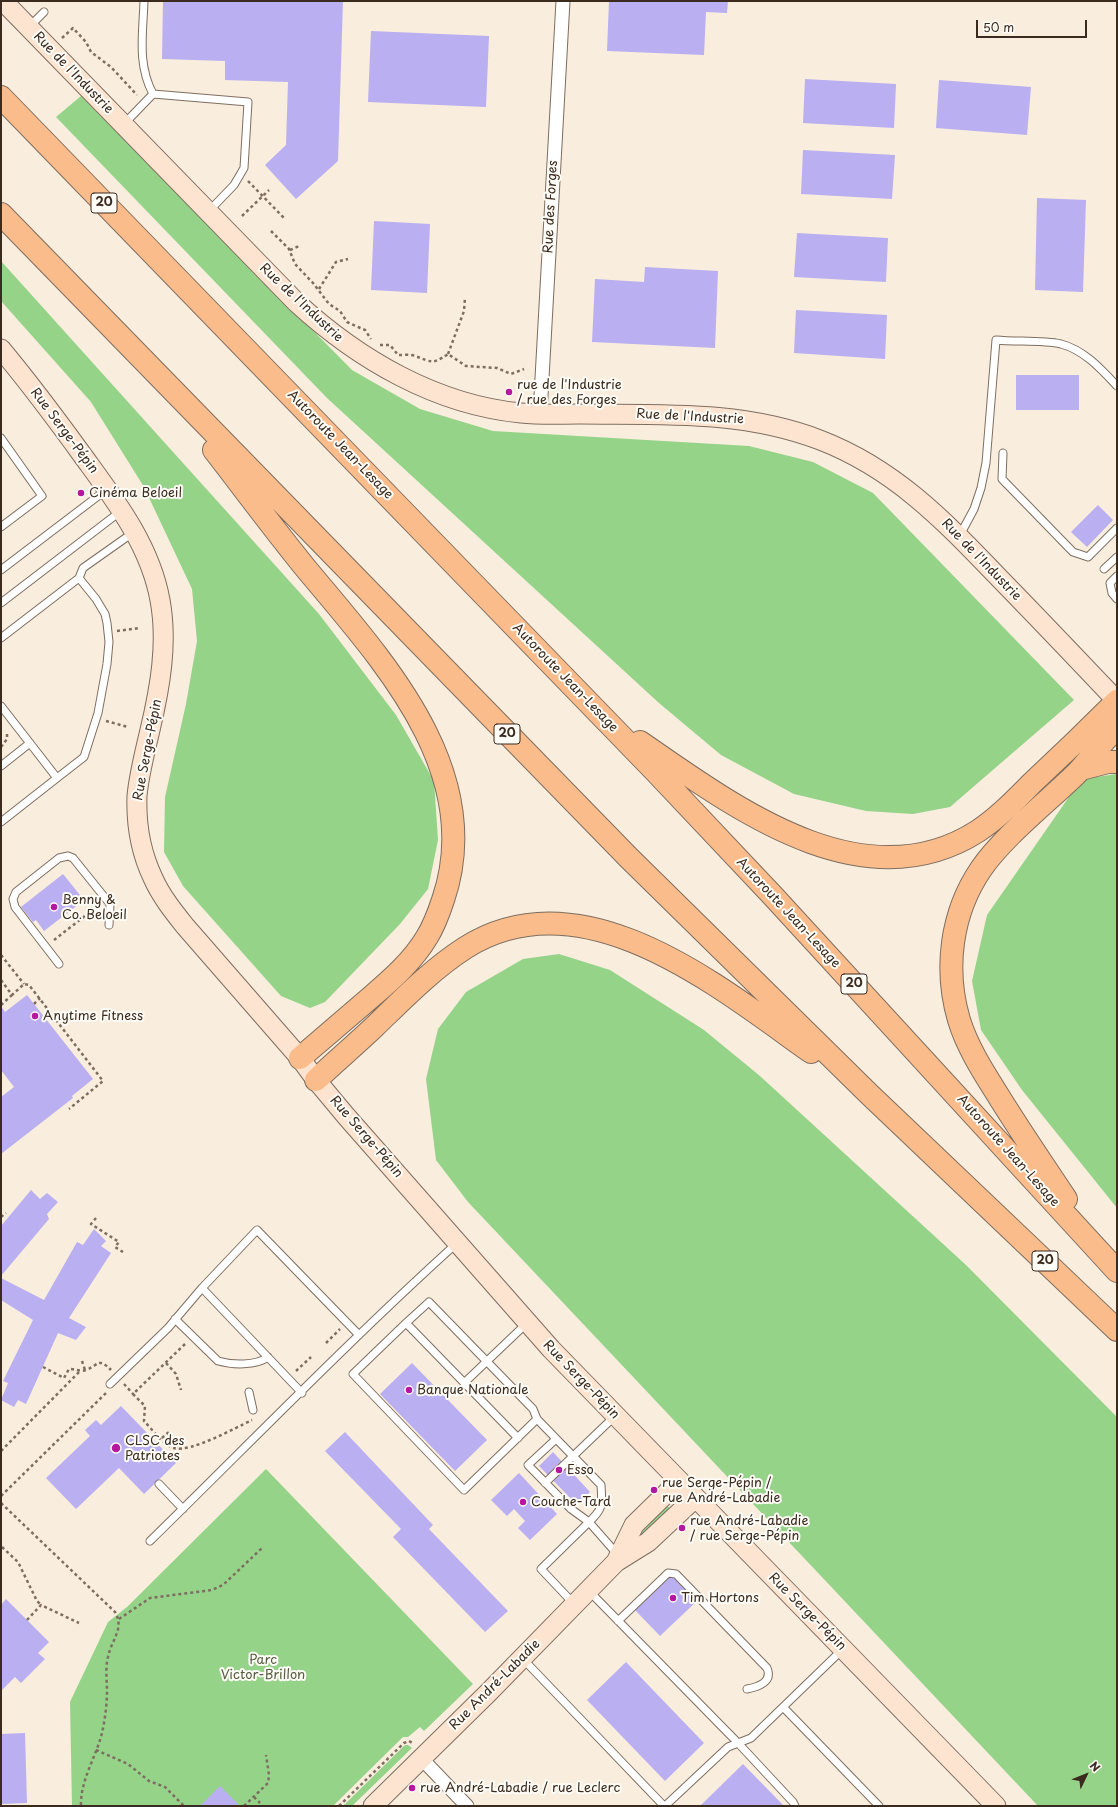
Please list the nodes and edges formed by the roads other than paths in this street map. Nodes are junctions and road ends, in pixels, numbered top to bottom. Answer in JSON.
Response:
{"nodes":[{"id":1,"x":3,"y":1,"type":"edge"},
{"id":2,"x":144,"y":1,"type":"edge"},
{"id":3,"x":563,"y":1,"type":"edge"},
{"id":4,"x":44,"y":12,"type":"dead end"},
{"id":5,"x":29,"y":27,"type":"junction"},
{"id":6,"x":153,"y":94,"type":"junction"},
{"id":7,"x":1,"y":97,"type":"edge"},
{"id":8,"x":123,"y":124,"type":"junction"},
{"id":9,"x":208,"y":212,"type":"junction"},
{"id":10,"x":1,"y":214,"type":"edge"},
{"id":11,"x":1,"y":349,"type":"edge"},
{"id":12,"x":151,"y":368,"type":"junction"},
{"id":13,"x":1117,"y":386,"type":"edge"},
{"id":14,"x":540,"y":414,"type":"junction"},
{"id":15,"x":1,"y":438,"type":"edge"},
{"id":16,"x":1003,"y":453,"type":"dead end"},
{"id":17,"x":107,"y":490,"type":"junction"},
{"id":18,"x":121,"y":511,"type":"junction"},
{"id":19,"x":1,"y":527,"type":"edge"},
{"id":20,"x":1117,"y":528,"type":"edge"},
{"id":21,"x":134,"y":532,"type":"junction"},
{"id":22,"x":959,"y":536,"type":"junction"},
{"id":23,"x":1117,"y":557,"type":"edge"},
{"id":24,"x":1104,"y":569,"type":"dead end"},
{"id":25,"x":1,"y":570,"type":"edge"},
{"id":26,"x":1117,"y":576,"type":"edge"},
{"id":27,"x":79,"y":578,"type":"junction"},
{"id":28,"x":1117,"y":599,"type":"edge"},
{"id":29,"x":1,"y":603,"type":"edge"},
{"id":30,"x":1,"y":638,"type":"edge"},
{"id":31,"x":1117,"y":701,"type":"edge"},
{"id":32,"x":1,"y":706,"type":"edge"},
{"id":33,"x":601,"y":715,"type":"junction"},
{"id":34,"x":1117,"y":728,"type":"edge"},
{"id":35,"x":30,"y":743,"type":"junction"},
{"id":36,"x":1117,"y":762,"type":"edge"},
{"id":37,"x":1,"y":766,"type":"edge"},
{"id":38,"x":1081,"y":769,"type":"junction"},
{"id":39,"x":57,"y":778,"type":"junction"},
{"id":40,"x":1,"y":822,"type":"edge"},
{"id":41,"x":109,"y":925,"type":"dead end"},
{"id":42,"x":59,"y":964,"type":"dead end"},
{"id":43,"x":300,"y":1058,"type":"junction"},
{"id":44,"x":316,"y":1080,"type":"junction"},
{"id":45,"x":869,"y":1094,"type":"junction"},
{"id":46,"x":458,"y":1243,"type":"junction"},
{"id":47,"x":1110,"y":1264,"type":"edge"},
{"id":48,"x":202,"y":1288,"type":"junction"},
{"id":49,"x":175,"y":1319,"type":"junction"},
{"id":50,"x":406,"y":1323,"type":"junction"},
{"id":51,"x":528,"y":1323,"type":"junction"},
{"id":52,"x":1117,"y":1330,"type":"edge"},
{"id":53,"x":359,"y":1335,"type":"junction"},
{"id":54,"x":268,"y":1357,"type":"junction"},
{"id":55,"x":487,"y":1361,"type":"junction"},
{"id":56,"x":464,"y":1383,"type":"junction"},
{"id":57,"x":108,"y":1388,"type":"road end"},
{"id":58,"x":249,"y":1392,"type":"dead end"},
{"id":59,"x":302,"y":1393,"type":"junction"},
{"id":60,"x":253,"y":1410,"type":"dead end"},
{"id":61,"x":615,"y":1416,"type":"junction"},
{"id":62,"x":537,"y":1419,"type":"junction"},
{"id":63,"x":518,"y":1438,"type":"junction"},
{"id":64,"x":556,"y":1439,"type":"junction"},
{"id":65,"x":573,"y":1456,"type":"junction"},
{"id":66,"x":679,"y":1481,"type":"junction"},
{"id":67,"x":545,"y":1483,"type":"junction"},
{"id":68,"x":159,"y":1484,"type":"dead end"},
{"id":69,"x":695,"y":1498,"type":"junction"},
{"id":70,"x":183,"y":1509,"type":"junction"},
{"id":71,"x":590,"y":1522,"type":"junction"},
{"id":72,"x":150,"y":1541,"type":"dead end"},
{"id":73,"x":618,"y":1559,"type":"junction"},
{"id":74,"x":587,"y":1590,"type":"junction"},
{"id":75,"x":574,"y":1604,"type":"junction"},
{"id":76,"x":618,"y":1621,"type":"junction"},
{"id":77,"x":843,"y":1649,"type":"junction"},
{"id":78,"x":522,"y":1658,"type":"junction"},
{"id":79,"x":747,"y":1689,"type":"dead end"},
{"id":80,"x":783,"y":1707,"type":"junction"},
{"id":81,"x":738,"y":1743,"type":"junction"},
{"id":82,"x":417,"y":1751,"type":"junction"},
{"id":83,"x":372,"y":1806,"type":"edge"},
{"id":84,"x":467,"y":1806,"type":"edge"},
{"id":85,"x":665,"y":1806,"type":"edge"},
{"id":86,"x":795,"y":1806,"type":"edge"},
{"id":87,"x":879,"y":1806,"type":"edge"},
{"id":88,"x":996,"y":1806,"type":"edge"}],
"edges":[{"from":1,"to":5,"type":"street","name":"Rue de l'Industrie"},
{"from":2,"to":6,"type":"lane"},
{"from":3,"to":14,"type":"street","name":"Rue des Forges"},
{"from":4,"to":5,"type":"lane"},
{"from":5,"to":8,"type":"street","name":"Rue de l'Industrie"},
{"from":6,"to":8,"type":"lane"},
{"from":6,"to":9,"type":"lane"},
{"from":7,"to":33,"type":"highway","name":"Autoroute Jean-Lesage","number":"20"},
{"from":8,"to":9,"type":"street","name":"Rue de l'Industrie"},
{"from":9,"to":14,"type":"street","name":"Rue de l'Industrie"},
{"from":10,"to":12,"type":"highway","number":"20"},
{"from":11,"to":17,"type":"street","name":"Rue Serge-Pépin"},
{"from":12,"to":43,"type":"highway"},
{"from":12,"to":45,"type":"highway","number":"20"},
{"from":13,"to":22,"type":"lane"},
{"from":14,"to":22,"type":"street","name":"Rue de l'Industrie"},
{"from":15,"to":19,"type":"lane"},
{"from":16,"to":20,"type":"lane"},
{"from":17,"to":18,"type":"street","name":"Rue Serge-Pépin"},
{"from":17,"to":25,"type":"lane"},
{"from":18,"to":21,"type":"street","name":"Rue Serge-Pépin"},
{"from":18,"to":29,"type":"lane"},
{"from":21,"to":27,"type":"lane"},
{"from":21,"to":43,"type":"street","name":"Rue Serge-Pépin"},
{"from":22,"to":31,"type":"street","name":"Rue de l'Industrie"},
{"from":23,"to":24,"type":"lane"},
{"from":26,"to":28,"type":"lane"},
{"from":27,"to":30,"type":"lane"},
{"from":27,"to":39,"type":"lane"},
{"from":31,"to":33,"type":"highway"},
{"from":32,"to":35,"type":"lane"},
{"from":33,"to":47,"type":"highway","name":"Autoroute Jean-Lesage","number":"20"},
{"from":34,"to":38,"type":"highway"},
{"from":35,"to":37,"type":"lane"},
{"from":35,"to":39,"type":"lane"},
{"from":36,"to":38,"type":"highway"},
{"from":38,"to":47,"type":"highway"},
{"from":39,"to":40,"type":"lane"},
{"from":41,"to":42,"type":"lane"},
{"from":43,"to":44,"type":"street","name":"Rue Serge-Pépin"},
{"from":44,"to":45,"type":"highway"},
{"from":44,"to":46,"type":"street","name":"Rue Serge-Pépin"},
{"from":45,"to":52,"type":"highway","number":"20"},
{"from":46,"to":51,"type":"street","name":"Rue Serge-Pépin"},
{"from":46,"to":53,"type":"lane"},
{"from":48,"to":49,"type":"lane"},
{"from":48,"to":53,"type":"lane"},
{"from":48,"to":54,"type":"lane"},
{"from":49,"to":54,"type":"lane"},
{"from":49,"to":57,"type":"lane"},
{"from":50,"to":55,"type":"lane"},
{"from":50,"to":56,"type":"lane"},
{"from":50,"to":63,"type":"lane"},
{"from":51,"to":55,"type":"lane"},
{"from":51,"to":61,"type":"street","name":"Rue Serge-Pépin"},
{"from":53,"to":59,"type":"lane"},
{"from":54,"to":59,"type":"lane"},
{"from":55,"to":56,"type":"lane"},
{"from":55,"to":62,"type":"lane"},
{"from":56,"to":63,"type":"lane"},
{"from":58,"to":60,"type":"lane"},
{"from":59,"to":70,"type":"lane"},
{"from":61,"to":65,"type":"lane"},
{"from":61,"to":66,"type":"street","name":"Rue Serge-Pépin"},
{"from":62,"to":63,"type":"lane"},
{"from":62,"to":64,"type":"lane"},
{"from":64,"to":65,"type":"lane"},
{"from":64,"to":67,"type":"lane"},
{"from":65,"to":67,"type":"lane"},
{"from":65,"to":71,"type":"lane"},
{"from":66,"to":69,"type":"street","name":"Rue Serge-Pépin"},
{"from":66,"to":73,"type":"street","name":"Rue André-Labadie"},
{"from":67,"to":71,"type":"lane"},
{"from":68,"to":70,"type":"lane"},
{"from":69,"to":73,"type":"street","name":"Rue André-Labadie"},
{"from":69,"to":77,"type":"street","name":"Rue Serge-Pépin"},
{"from":70,"to":72,"type":"lane"},
{"from":71,"to":73,"type":"lane"},
{"from":71,"to":75,"type":"lane"},
{"from":73,"to":74,"type":"street","name":"Rue André-Labadie"},
{"from":74,"to":75,"type":"street","name":"Rue André-Labadie"},
{"from":74,"to":76,"type":"lane"},
{"from":75,"to":78,"type":"street","name":"Rue André-Labadie"},
{"from":76,"to":79,"type":"lane"},
{"from":76,"to":81,"type":"lane"},
{"from":77,"to":80,"type":"lane"},
{"from":77,"to":88,"type":"street","name":"Rue Serge-Pépin"},
{"from":78,"to":82,"type":"street","name":"Rue André-Labadie"},
{"from":78,"to":85,"type":"lane"},
{"from":80,"to":81,"type":"lane"},
{"from":80,"to":87,"type":"lane"},
{"from":81,"to":85,"type":"lane"},
{"from":81,"to":86,"type":"lane"},
{"from":82,"to":83,"type":"street","name":"Rue André-Labadie"},
{"from":82,"to":84,"type":"street"}]}
